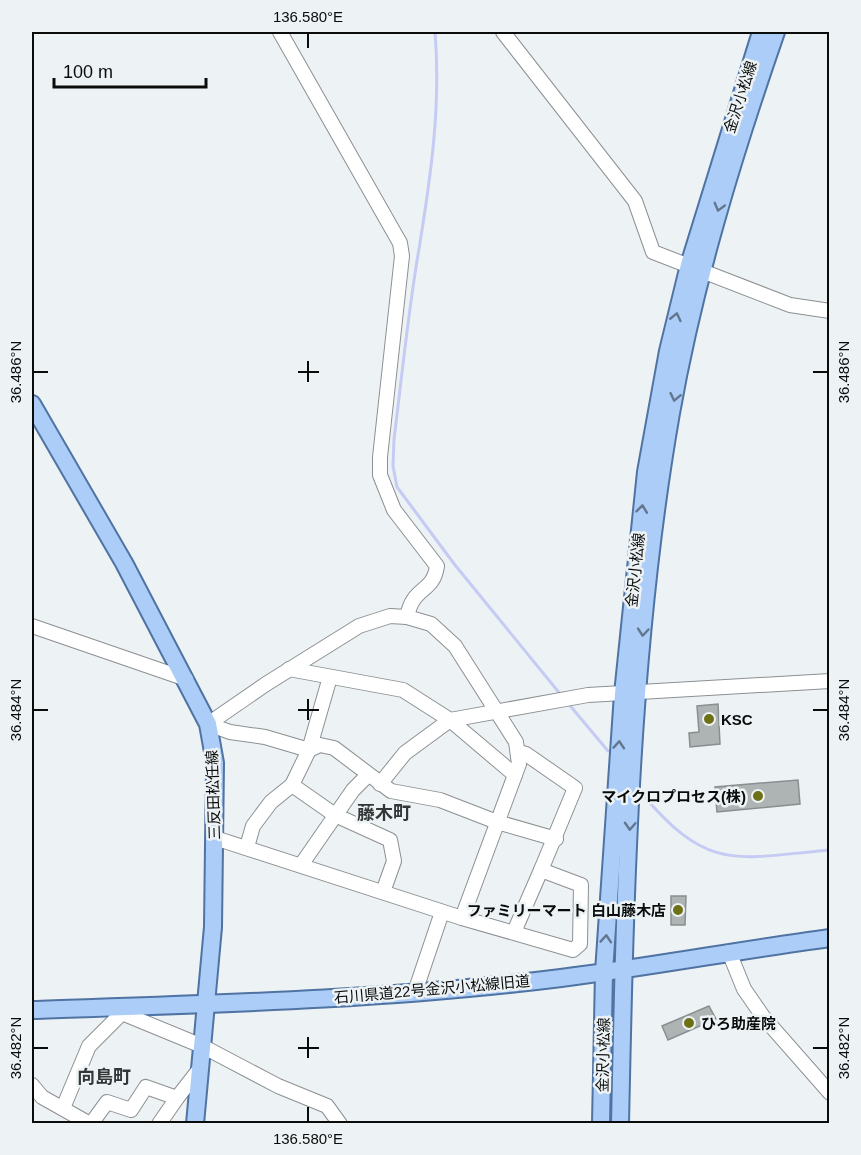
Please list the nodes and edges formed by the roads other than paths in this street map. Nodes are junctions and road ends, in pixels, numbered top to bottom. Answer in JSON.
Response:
{"nodes":[{"id":1,"x":280,"y":32,"type":"edge"},
{"id":2,"x":503,"y":32,"type":"edge"},
{"id":3,"x":761,"y":32,"type":"edge"},
{"id":4,"x":776,"y":32,"type":"edge"},
{"id":5,"x":695,"y":268,"type":"junction"},
{"id":6,"x":830,"y":311,"type":"edge"},
{"id":7,"x":32,"y":404,"type":"edge"},
{"id":8,"x":37,"y":420,"type":"edge"},
{"id":9,"x":407,"y":617,"type":"junction"},
{"id":10,"x":32,"y":626,"type":"edge"},
{"id":11,"x":289,"y":669,"type":"junction"},
{"id":12,"x":330,"y":677,"type":"junction"},
{"id":13,"x":186,"y":679,"type":"junction"},
{"id":14,"x":830,"y":681,"type":"edge"},
{"id":15,"x":630,"y":693,"type":"junction"},
{"id":16,"x":495,"y":710,"type":"junction"},
{"id":17,"x":450,"y":720,"type":"junction"},
{"id":18,"x":208,"y":724,"type":"junction"},
{"id":19,"x":309,"y":750,"type":"junction"},
{"id":20,"x":519,"y":752,"type":"junction"},
{"id":21,"x":368,"y":775,"type":"junction"},
{"id":22,"x":515,"y":775,"type":"junction"},
{"id":23,"x":380,"y":784,"type":"junction"},
{"id":24,"x":292,"y":785,"type":"junction"},
{"id":25,"x":335,"y":816,"type":"junction"},
{"id":26,"x":498,"y":822,"type":"junction"},
{"id":27,"x":215,"y":838,"type":"junction"},
{"id":28,"x":556,"y":839,"type":"junction"},
{"id":29,"x":247,"y":847,"type":"junction"},
{"id":30,"x":301,"y":865,"type":"junction"},
{"id":31,"x":541,"y":870,"type":"junction"},
{"id":32,"x":383,"y":892,"type":"junction"},
{"id":33,"x":442,"y":912,"type":"junction"},
{"id":34,"x":462,"y":918,"type":"junction"},
{"id":35,"x":514,"y":932,"type":"junction"},
{"id":36,"x":830,"y":938,"type":"edge"},
{"id":37,"x":729,"y":952,"type":"junction"},
{"id":38,"x":623,"y":969,"type":"junction"},
{"id":39,"x":604,"y":972,"type":"junction"},
{"id":40,"x":415,"y":992,"type":"junction"},
{"id":41,"x":207,"y":1004,"type":"junction"},
{"id":42,"x":32,"y":1010,"type":"edge"},
{"id":43,"x":125,"y":1010,"type":"junction"},
{"id":44,"x":202,"y":1046,"type":"junction"},
{"id":45,"x":198,"y":1071,"type":"junction"},
{"id":46,"x":32,"y":1085,"type":"edge"},
{"id":47,"x":830,"y":1094,"type":"edge"},
{"id":48,"x":177,"y":1098,"type":"junction"},
{"id":49,"x":63,"y":1108,"type":"junction"},
{"id":50,"x":198,"y":1122,"type":"edge"},
{"id":51,"x":91,"y":1124,"type":"edge"},
{"id":52,"x":159,"y":1124,"type":"edge"},
{"id":53,"x":340,"y":1124,"type":"edge"},
{"id":54,"x":601,"y":1124,"type":"edge"},
{"id":55,"x":620,"y":1124,"type":"edge"}],
"edges":[{"from":1,"to":9,"type":"street"},
{"from":2,"to":5,"type":"street"},
{"from":3,"to":5,"type":"main road","name":"金沢小松線"},
{"from":4,"to":5,"type":"main road","name":"金沢小松線","one_way":true},
{"from":5,"to":6,"type":"street"},
{"from":5,"to":15,"type":"main road","name":"金沢小松線"},
{"from":7,"to":8,"type":"main road","name":"三反田松任線"},
{"from":8,"to":13,"type":"main road","name":"三反田松任線"},
{"from":9,"to":11,"type":"street"},
{"from":9,"to":16,"type":"street"},
{"from":10,"to":13,"type":"street"},
{"from":11,"to":12,"type":"street"},
{"from":11,"to":18,"type":"street"},
{"from":12,"to":17,"type":"street"},
{"from":12,"to":19,"type":"street"},
{"from":13,"to":18,"type":"main road","name":"三反田松任線"},
{"from":14,"to":15,"type":"street"},
{"from":15,"to":16,"type":"street"},
{"from":15,"to":38,"type":"main road","name":"金沢小松線","one_way":true},
{"from":39,"to":15,"type":"main road","name":"金沢小松線","one_way":true},
{"from":16,"to":17,"type":"street"},
{"from":16,"to":20,"type":"street"},
{"from":17,"to":22,"type":"street"},
{"from":17,"to":23,"type":"street"},
{"from":18,"to":19,"type":"street"},
{"from":18,"to":27,"type":"main road","name":"三反田松任線"},
{"from":19,"to":21,"type":"street"},
{"from":19,"to":24,"type":"street"},
{"from":20,"to":22,"type":"street"},
{"from":20,"to":28,"type":"street"},
{"from":21,"to":23,"type":"street"},
{"from":21,"to":25,"type":"street"},
{"from":22,"to":26,"type":"street"},
{"from":23,"to":26,"type":"street"},
{"from":24,"to":25,"type":"street"},
{"from":24,"to":29,"type":"street"},
{"from":25,"to":30,"type":"street"},
{"from":25,"to":32,"type":"street"},
{"from":26,"to":28,"type":"street"},
{"from":26,"to":34,"type":"street"},
{"from":27,"to":29,"type":"street"},
{"from":27,"to":41,"type":"main road","name":"三反田松任線"},
{"from":28,"to":31,"type":"street"},
{"from":29,"to":30,"type":"street"},
{"from":30,"to":32,"type":"street"},
{"from":31,"to":35,"type":"street"},
{"from":31,"to":35,"type":"street"},
{"from":32,"to":33,"type":"street"},
{"from":33,"to":34,"type":"street"},
{"from":33,"to":40,"type":"street"},
{"from":34,"to":35,"type":"street"},
{"from":36,"to":37,"type":"main road","name":"石川県道22号金沢小松線旧道"},
{"from":37,"to":38,"type":"main road","name":"石川県道22号金沢小松線旧道"},
{"from":37,"to":47,"type":"street"},
{"from":38,"to":39,"type":"main road","name":"石川県道22号金沢小松線旧道"},
{"from":38,"to":55,"type":"main road","name":"金沢小松線"},
{"from":39,"to":40,"type":"main road","name":"石川県道22号金沢小松線旧道"},
{"from":39,"to":54,"type":"main road","name":"金沢小松線"},
{"from":40,"to":41,"type":"main road","name":"石川県道22号金沢小松線旧道"},
{"from":41,"to":43,"type":"main road","name":"石川県道22号金沢小松線旧道"},
{"from":41,"to":44,"type":"main road","name":"三反田松任線"},
{"from":42,"to":43,"type":"main road","name":"石川県道22号金沢小松線旧道"},
{"from":43,"to":44,"type":"street"},
{"from":43,"to":49,"type":"street"},
{"from":44,"to":45,"type":"main road","name":"三反田松任線"},
{"from":44,"to":53,"type":"street"},
{"from":45,"to":48,"type":"street"},
{"from":45,"to":50,"type":"main road","name":"三反田松任線"},
{"from":46,"to":49,"type":"street"},
{"from":48,"to":51,"type":"street"},
{"from":48,"to":52,"type":"street"},
{"from":49,"to":51,"type":"street"}]}
